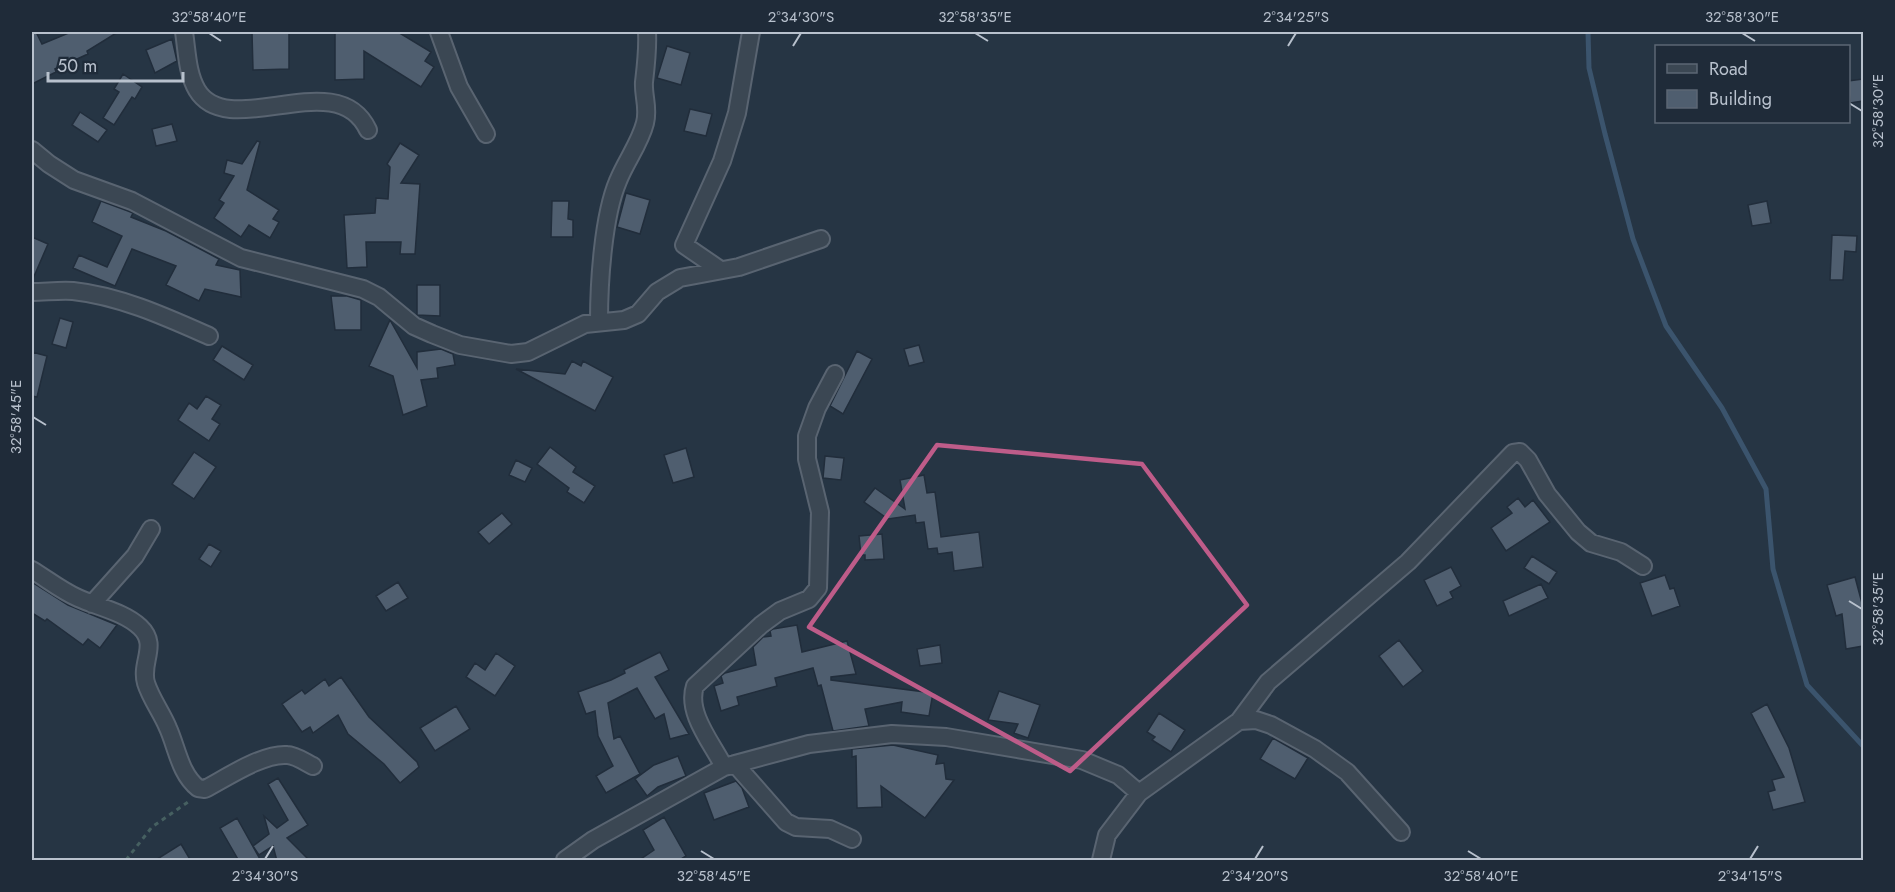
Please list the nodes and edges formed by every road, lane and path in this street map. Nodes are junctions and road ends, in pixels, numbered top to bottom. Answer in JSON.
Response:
{"nodes":[{"id":1,"x":184,"y":32,"type":"edge"},
{"id":2,"x":439,"y":32,"type":"edge"},
{"id":3,"x":647,"y":32,"type":"edge"},
{"id":4,"x":751,"y":32,"type":"edge"},
{"id":5,"x":368,"y":130,"type":"dead end"},
{"id":6,"x":486,"y":134,"type":"dead end"},
{"id":7,"x":32,"y":150,"type":"edge"},
{"id":8,"x":821,"y":239,"type":"dead end"},
{"id":9,"x":719,"y":269,"type":"junction"},
{"id":10,"x":32,"y":292,"type":"edge"},
{"id":11,"x":599,"y":321,"type":"junction"},
{"id":12,"x":209,"y":336,"type":"dead end"},
{"id":13,"x":835,"y":374,"type":"dead end"},
{"id":14,"x":152,"y":529,"type":"dead end"},
{"id":15,"x":1643,"y":566,"type":"dead end"},
{"id":16,"x":32,"y":570,"type":"edge"},
{"id":17,"x":92,"y":604,"type":"junction"},
{"id":18,"x":1239,"y":721,"type":"junction"},
{"id":19,"x":730,"y":765,"type":"junction"},
{"id":20,"x":313,"y":766,"type":"dead end"},
{"id":21,"x":198,"y":788,"type":"junction"},
{"id":22,"x":1138,"y":793,"type":"junction"},
{"id":23,"x":1401,"y":832,"type":"dead end"},
{"id":24,"x":852,"y":839,"type":"dead end"},
{"id":25,"x":126,"y":861,"type":"edge"},
{"id":26,"x":565,"y":861,"type":"edge"},
{"id":27,"x":1101,"y":861,"type":"edge"}],
"edges":[{"from":1,"to":5,"type":"street"},
{"from":2,"to":6,"type":"street"},
{"from":3,"to":11,"type":"street"},
{"from":4,"to":9,"type":"street"},
{"from":7,"to":11,"type":"street"},
{"from":8,"to":9,"type":"street"},
{"from":9,"to":11,"type":"street"},
{"from":10,"to":12,"type":"street"},
{"from":13,"to":19,"type":"street"},
{"from":14,"to":17,"type":"street"},
{"from":15,"to":18,"type":"street"},
{"from":16,"to":17,"type":"street"},
{"from":17,"to":21,"type":"street"},
{"from":18,"to":22,"type":"street"},
{"from":18,"to":23,"type":"street"},
{"from":19,"to":22,"type":"street"},
{"from":19,"to":24,"type":"street"},
{"from":19,"to":26,"type":"street"},
{"from":20,"to":21,"type":"street"},
{"from":21,"to":25,"type":"path"},
{"from":22,"to":27,"type":"street"}]}
